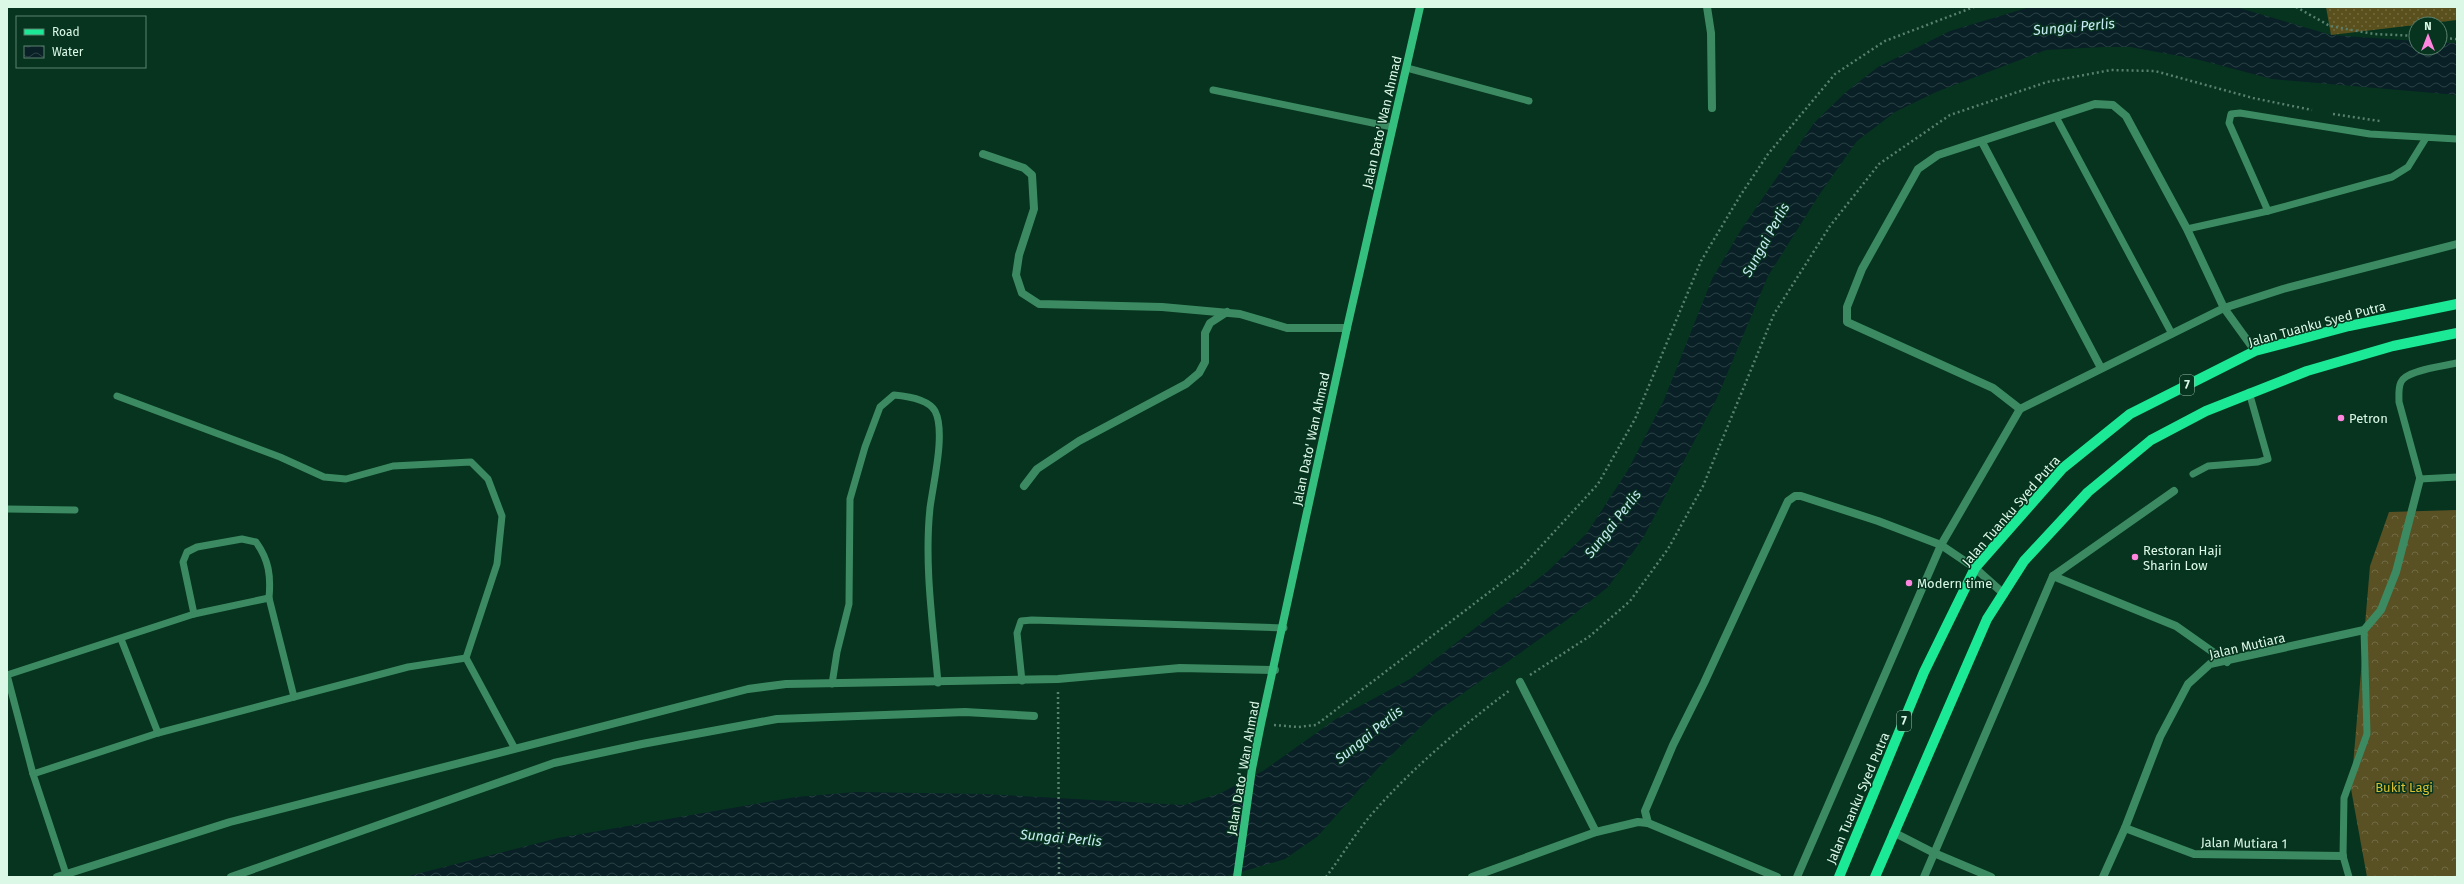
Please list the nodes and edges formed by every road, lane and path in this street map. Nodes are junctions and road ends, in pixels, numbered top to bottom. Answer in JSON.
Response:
{"nodes":[{"id":1,"x":1420,"y":7,"type":"edge"},
{"id":2,"x":1707,"y":7,"type":"edge"},
{"id":3,"x":1974,"y":7,"type":"edge"},
{"id":4,"x":2296,"y":7,"type":"edge"},
{"id":5,"x":2408,"y":36,"type":"edge"},
{"id":6,"x":1407,"y":68,"type":"junction"},
{"id":7,"x":1213,"y":90,"type":"dead end"},
{"id":8,"x":1528,"y":101,"type":"dead end"},
{"id":9,"x":1712,"y":108,"type":"dead end"},
{"id":10,"x":2315,"y":111,"type":"dead end"},
{"id":11,"x":2329,"y":113,"type":"dead end"},
{"id":12,"x":2056,"y":117,"type":"junction"},
{"id":13,"x":2386,"y":122,"type":"dead end"},
{"id":14,"x":1392,"y":127,"type":"junction"},
{"id":15,"x":2426,"y":138,"type":"junction"},
{"id":16,"x":2457,"y":139,"type":"edge"},
{"id":17,"x":1982,"y":142,"type":"junction"},
{"id":18,"x":983,"y":154,"type":"dead end"},
{"id":19,"x":2268,"y":211,"type":"junction"},
{"id":20,"x":2187,"y":229,"type":"junction"},
{"id":21,"x":2457,"y":244,"type":"edge"},
{"id":22,"x":2457,"y":304,"type":"edge"},
{"id":23,"x":2224,"y":308,"type":"junction"},
{"id":24,"x":1226,"y":312,"type":"junction"},
{"id":25,"x":1347,"y":328,"type":"junction"},
{"id":26,"x":2457,"y":333,"type":"edge"},
{"id":27,"x":2172,"y":334,"type":"junction"},
{"id":28,"x":2255,"y":352,"type":"junction"},
{"id":29,"x":2457,"y":363,"type":"edge"},
{"id":30,"x":2101,"y":368,"type":"junction"},
{"id":31,"x":2249,"y":392,"type":"junction"},
{"id":32,"x":117,"y":396,"type":"dead end"},
{"id":33,"x":2020,"y":409,"type":"junction"},
{"id":34,"x":2192,"y":474,"type":"dead end"},
{"id":35,"x":2457,"y":477,"type":"edge"},
{"id":36,"x":2420,"y":479,"type":"junction"},
{"id":37,"x":1024,"y":486,"type":"dead end"},
{"id":38,"x":2174,"y":491,"type":"dead end"},
{"id":39,"x":7,"y":508,"type":"edge"},
{"id":40,"x":75,"y":510,"type":"dead end"},
{"id":41,"x":1941,"y":545,"type":"junction"},
{"id":42,"x":1975,"y":568,"type":"junction"},
{"id":43,"x":2053,"y":576,"type":"junction"},
{"id":44,"x":2004,"y":594,"type":"junction"},
{"id":45,"x":269,"y":598,"type":"junction"},
{"id":46,"x":194,"y":614,"type":"junction"},
{"id":47,"x":1284,"y":628,"type":"junction"},
{"id":48,"x":2364,"y":630,"type":"junction"},
{"id":49,"x":121,"y":640,"type":"junction"},
{"id":50,"x":466,"y":658,"type":"junction"},
{"id":51,"x":2227,"y":662,"type":"junction"},
{"id":52,"x":1275,"y":670,"type":"junction"},
{"id":53,"x":1058,"y":679,"type":"junction"},
{"id":54,"x":1022,"y":681,"type":"junction"},
{"id":55,"x":1520,"y":682,"type":"junction"},
{"id":56,"x":938,"y":683,"type":"junction"},
{"id":57,"x":832,"y":684,"type":"junction"},
{"id":58,"x":294,"y":697,"type":"junction"},
{"id":59,"x":1034,"y":716,"type":"dead end"},
{"id":60,"x":1261,"y":724,"type":"junction"},
{"id":61,"x":158,"y":733,"type":"junction"},
{"id":62,"x":514,"y":747,"type":"junction"},
{"id":63,"x":33,"y":774,"type":"junction"},
{"id":64,"x":1648,"y":823,"type":"junction"},
{"id":65,"x":2125,"y":828,"type":"junction"},
{"id":66,"x":1596,"y":832,"type":"junction"},
{"id":67,"x":1893,"y":832,"type":"junction"},
{"id":68,"x":1934,"y":853,"type":"junction"},
{"id":69,"x":2344,"y":856,"type":"junction"},
{"id":70,"x":66,"y":874,"type":"junction"},
{"id":71,"x":57,"y":877,"type":"edge"},
{"id":72,"x":231,"y":877,"type":"edge"},
{"id":73,"x":1060,"y":877,"type":"edge"},
{"id":74,"x":1236,"y":877,"type":"edge"},
{"id":75,"x":1326,"y":877,"type":"edge"},
{"id":76,"x":1472,"y":877,"type":"edge"},
{"id":77,"x":1777,"y":877,"type":"edge"},
{"id":78,"x":1797,"y":877,"type":"edge"},
{"id":79,"x":1839,"y":877,"type":"edge"},
{"id":80,"x":1875,"y":877,"type":"edge"},
{"id":81,"x":1924,"y":877,"type":"edge"},
{"id":82,"x":1991,"y":877,"type":"edge"},
{"id":83,"x":2103,"y":877,"type":"edge"},
{"id":84,"x":2349,"y":877,"type":"edge"}],
"edges":[{"from":1,"to":6,"type":"main road","name":"Jalan Dato' Wan Ahmad"},
{"from":2,"to":9,"type":"street"},
{"from":3,"to":60,"type":"path"},
{"from":4,"to":5,"type":"path"},
{"from":6,"to":8,"type":"lane"},
{"from":6,"to":14,"type":"main road","name":"Jalan Dato' Wan Ahmad"},
{"from":7,"to":14,"type":"lane"},
{"from":10,"to":55,"type":"path"},
{"from":11,"to":13,"type":"path"},
{"from":12,"to":17,"type":"street"},
{"from":12,"to":20,"type":"street"},
{"from":12,"to":27,"type":"lane"},
{"from":14,"to":25,"type":"main road","name":"Jalan Dato' Wan Ahmad"},
{"from":15,"to":16,"type":"lane"},
{"from":15,"to":19,"type":"lane"},
{"from":15,"to":19,"type":"lane"},
{"from":17,"to":30,"type":"street"},
{"from":17,"to":33,"type":"street"},
{"from":18,"to":24,"type":"street"},
{"from":19,"to":20,"type":"lane"},
{"from":20,"to":23,"type":"street"},
{"from":21,"to":23,"type":"street"},
{"from":22,"to":28,"type":"main road","name":"Jalan Tuanku Syed Putra","number":"7"},
{"from":23,"to":27,"type":"street"},
{"from":23,"to":28,"type":"street"},
{"from":24,"to":25,"type":"street"},
{"from":24,"to":37,"type":"street"},
{"from":25,"to":47,"type":"main road","name":"Jalan Dato' Wan Ahmad"},
{"from":26,"to":31,"type":"main road","number":"7"},
{"from":27,"to":30,"type":"street"},
{"from":28,"to":42,"type":"main road","name":"Jalan Tuanku Syed Putra","number":"7"},
{"from":29,"to":36,"type":"lane"},
{"from":30,"to":33,"type":"street"},
{"from":31,"to":34,"type":"lane"},
{"from":31,"to":44,"type":"main road","number":"7"},
{"from":32,"to":50,"type":"lane"},
{"from":33,"to":41,"type":"street"},
{"from":35,"to":36,"type":"lane"},
{"from":36,"to":48,"type":"street"},
{"from":38,"to":43,"type":"street"},
{"from":39,"to":40,"type":"lane"},
{"from":41,"to":42,"type":"street"},
{"from":41,"to":64,"type":"street"},
{"from":41,"to":78,"type":"street"},
{"from":42,"to":44,"type":"street"},
{"from":42,"to":79,"type":"main road","name":"Jalan Tuanku Syed Putra","number":"7"},
{"from":43,"to":51,"type":"street"},
{"from":43,"to":68,"type":"street"},
{"from":44,"to":67,"type":"main road","number":"7"},
{"from":45,"to":46,"type":"lane"},
{"from":45,"to":46,"type":"lane"},
{"from":45,"to":58,"type":"lane"},
{"from":46,"to":49,"type":"lane"},
{"from":47,"to":52,"type":"main road","name":"Jalan Dato' Wan Ahmad"},
{"from":47,"to":54,"type":"lane"},
{"from":48,"to":51,"type":"street","name":"Jalan Mutiara"},
{"from":48,"to":69,"type":"lane"},
{"from":49,"to":61,"type":"lane"},
{"from":49,"to":63,"type":"lane"},
{"from":50,"to":58,"type":"lane"},
{"from":50,"to":62,"type":"lane"},
{"from":51,"to":65,"type":"street","name":"Jalan Mutiara"},
{"from":52,"to":53,"type":"street"},
{"from":52,"to":60,"type":"main road","name":"Jalan Dato' Wan Ahmad"},
{"from":53,"to":54,"type":"street"},
{"from":53,"to":73,"type":"path"},
{"from":54,"to":56,"type":"street"},
{"from":55,"to":66,"type":"street"},
{"from":55,"to":75,"type":"path"},
{"from":56,"to":57,"type":"street"},
{"from":56,"to":57,"type":"lane"},
{"from":57,"to":62,"type":"street"},
{"from":58,"to":61,"type":"lane"},
{"from":59,"to":72,"type":"street"},
{"from":60,"to":74,"type":"main road","name":"Jalan Dato' Wan Ahmad"},
{"from":61,"to":63,"type":"lane"},
{"from":62,"to":70,"type":"street"},
{"from":63,"to":70,"type":"lane"},
{"from":64,"to":66,"type":"street"},
{"from":64,"to":77,"type":"street"},
{"from":65,"to":69,"type":"street","name":"Jalan Mutiara 1"},
{"from":65,"to":83,"type":"street","name":"Jalan Mutiara"},
{"from":66,"to":76,"type":"street"},
{"from":67,"to":68,"type":"street"},
{"from":67,"to":80,"type":"main road","number":"7"},
{"from":68,"to":81,"type":"street"},
{"from":68,"to":82,"type":"street"},
{"from":69,"to":84,"type":"lane"},
{"from":70,"to":71,"type":"street"}]}
